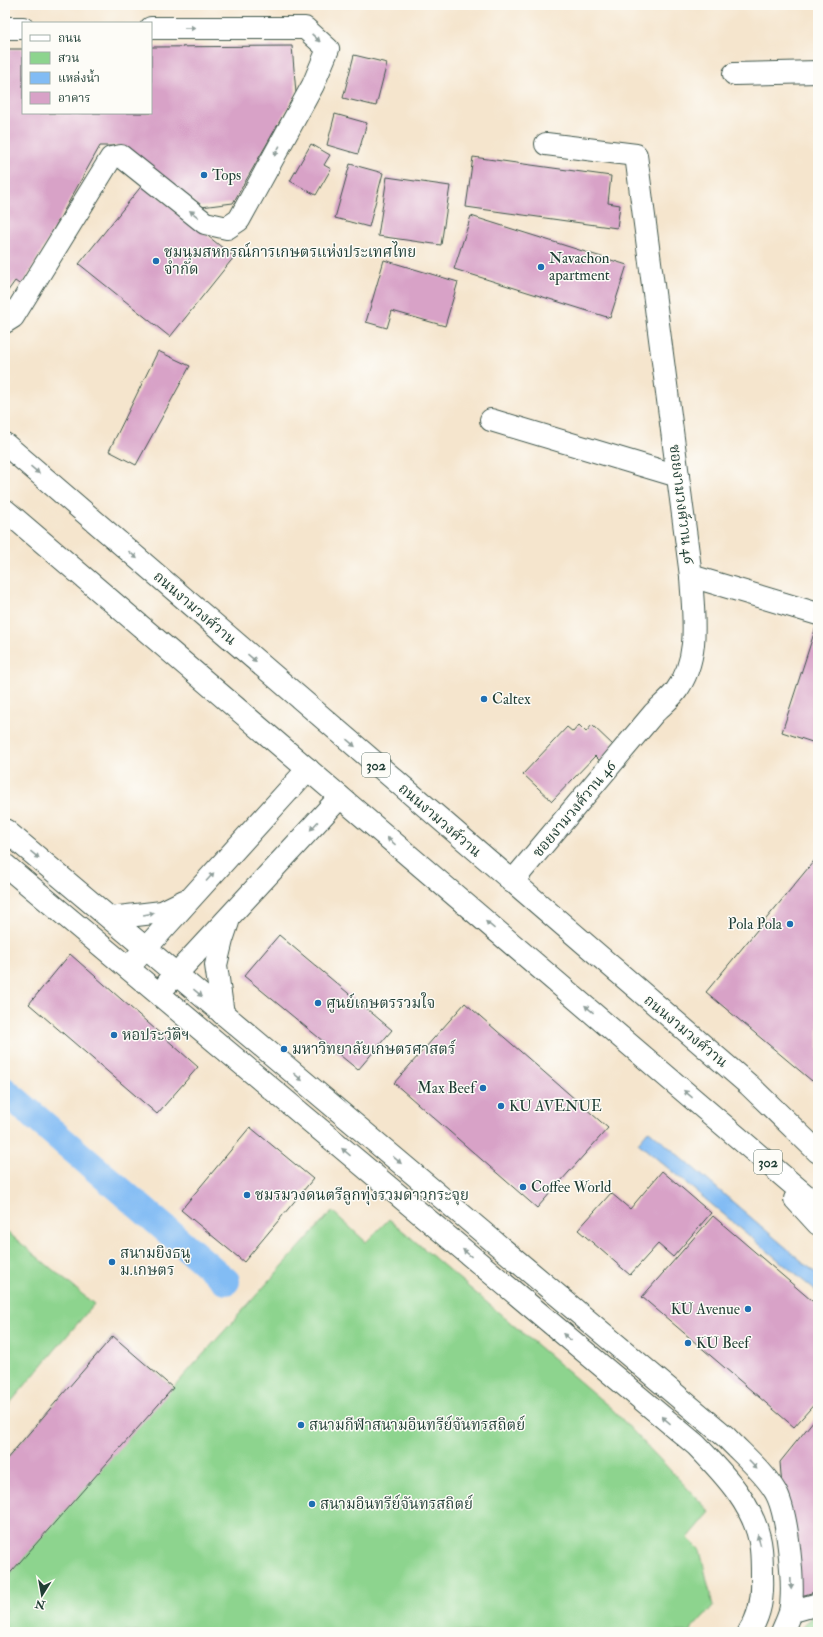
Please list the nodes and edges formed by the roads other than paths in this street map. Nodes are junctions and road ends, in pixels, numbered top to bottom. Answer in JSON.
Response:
{"nodes":[{"id":1,"x":5,"y":28,"type":"edge"},
{"id":2,"x":22,"y":28,"type":"edge"},
{"id":3,"x":152,"y":28,"type":"edge"},
{"id":4,"x":818,"y":72,"type":"edge"},
{"id":5,"x":734,"y":74,"type":"dead end"},
{"id":6,"x":546,"y":144,"type":"dead end"},
{"id":7,"x":5,"y":322,"type":"edge"},
{"id":8,"x":491,"y":420,"type":"dead end"},
{"id":9,"x":5,"y":444,"type":"edge"},
{"id":10,"x":678,"y":476,"type":"junction"},
{"id":11,"x":5,"y":510,"type":"edge"},
{"id":12,"x":691,"y":576,"type":"junction"},
{"id":13,"x":818,"y":614,"type":"edge"},
{"id":14,"x":308,"y":769,"type":"junction"},
{"id":15,"x":340,"y":797,"type":"junction"},
{"id":16,"x":5,"y":830,"type":"edge"},
{"id":17,"x":5,"y":865,"type":"edge"},
{"id":18,"x":512,"y":882,"type":"junction"},
{"id":19,"x":192,"y":897,"type":"junction"},
{"id":20,"x":231,"y":916,"type":"junction"},
{"id":21,"x":110,"y":918,"type":"junction"},
{"id":22,"x":146,"y":948,"type":"junction"},
{"id":23,"x":127,"y":968,"type":"junction"},
{"id":24,"x":176,"y":974,"type":"junction"},
{"id":25,"x":158,"y":994,"type":"junction"},
{"id":26,"x":223,"y":1014,"type":"junction"},
{"id":27,"x":749,"y":1084,"type":"junction"},
{"id":28,"x":718,"y":1119,"type":"junction"},
{"id":29,"x":818,"y":1138,"type":"edge"},
{"id":30,"x":818,"y":1152,"type":"edge"},
{"id":31,"x":818,"y":1206,"type":"edge"},
{"id":32,"x":818,"y":1224,"type":"edge"},
{"id":33,"x":818,"y":1604,"type":"edge"},
{"id":34,"x":790,"y":1612,"type":"junction"},
{"id":35,"x":749,"y":1632,"type":"edge"},
{"id":36,"x":782,"y":1632,"type":"edge"}],
"edges":[{"from":1,"to":2,"type":"main road"},
{"from":3,"to":7,"type":"main road","one_way":true},
{"from":4,"to":5,"type":"main road"},
{"from":6,"to":10,"type":"main road","name":"ซอยงามวงศ์วาน 46"},
{"from":8,"to":10,"type":"main road"},
{"from":9,"to":18,"type":"main road","name":"ถนนงามวงศ์วาน","number":"302","one_way":true},
{"from":10,"to":12,"type":"main road","name":"ซอยงามวงศ์วาน 46"},
{"from":11,"to":14,"type":"main road","number":"302"},
{"from":12,"to":13,"type":"main road"},
{"from":12,"to":18,"type":"main road","name":"ซอยงามวงศ์วาน 46"},
{"from":14,"to":15,"type":"main road","number":"302"},
{"from":19,"to":14,"type":"main road","one_way":true},
{"from":15,"to":20,"type":"main road","one_way":true},
{"from":28,"to":15,"type":"main road","number":"302","one_way":true},
{"from":16,"to":21,"type":"main road","one_way":true},
{"from":17,"to":23,"type":"main road"},
{"from":18,"to":27,"type":"main road","name":"ถนนงามวงศ์วาน","number":"302"},
{"from":21,"to":19,"type":"main road","one_way":true},
{"from":19,"to":22,"type":"main road"},
{"from":20,"to":24,"type":"main road"},
{"from":20,"to":26,"type":"main road"},
{"from":21,"to":22,"type":"main road"},
{"from":22,"to":23,"type":"main road"},
{"from":22,"to":24,"type":"main road"},
{"from":23,"to":25,"type":"main road"},
{"from":24,"to":25,"type":"main road"},
{"from":24,"to":26,"type":"main road","one_way":true},
{"from":35,"to":25,"type":"main road","one_way":true},
{"from":26,"to":34,"type":"main road","one_way":true},
{"from":27,"to":29,"type":"main road"},
{"from":27,"to":30,"type":"main road","name":"ถนนงามวงศ์วาน","number":"302"},
{"from":28,"to":31,"type":"main road","number":"302"},
{"from":28,"to":32,"type":"main road"},
{"from":33,"to":34,"type":"main road"},
{"from":34,"to":36,"type":"main road"}]}
